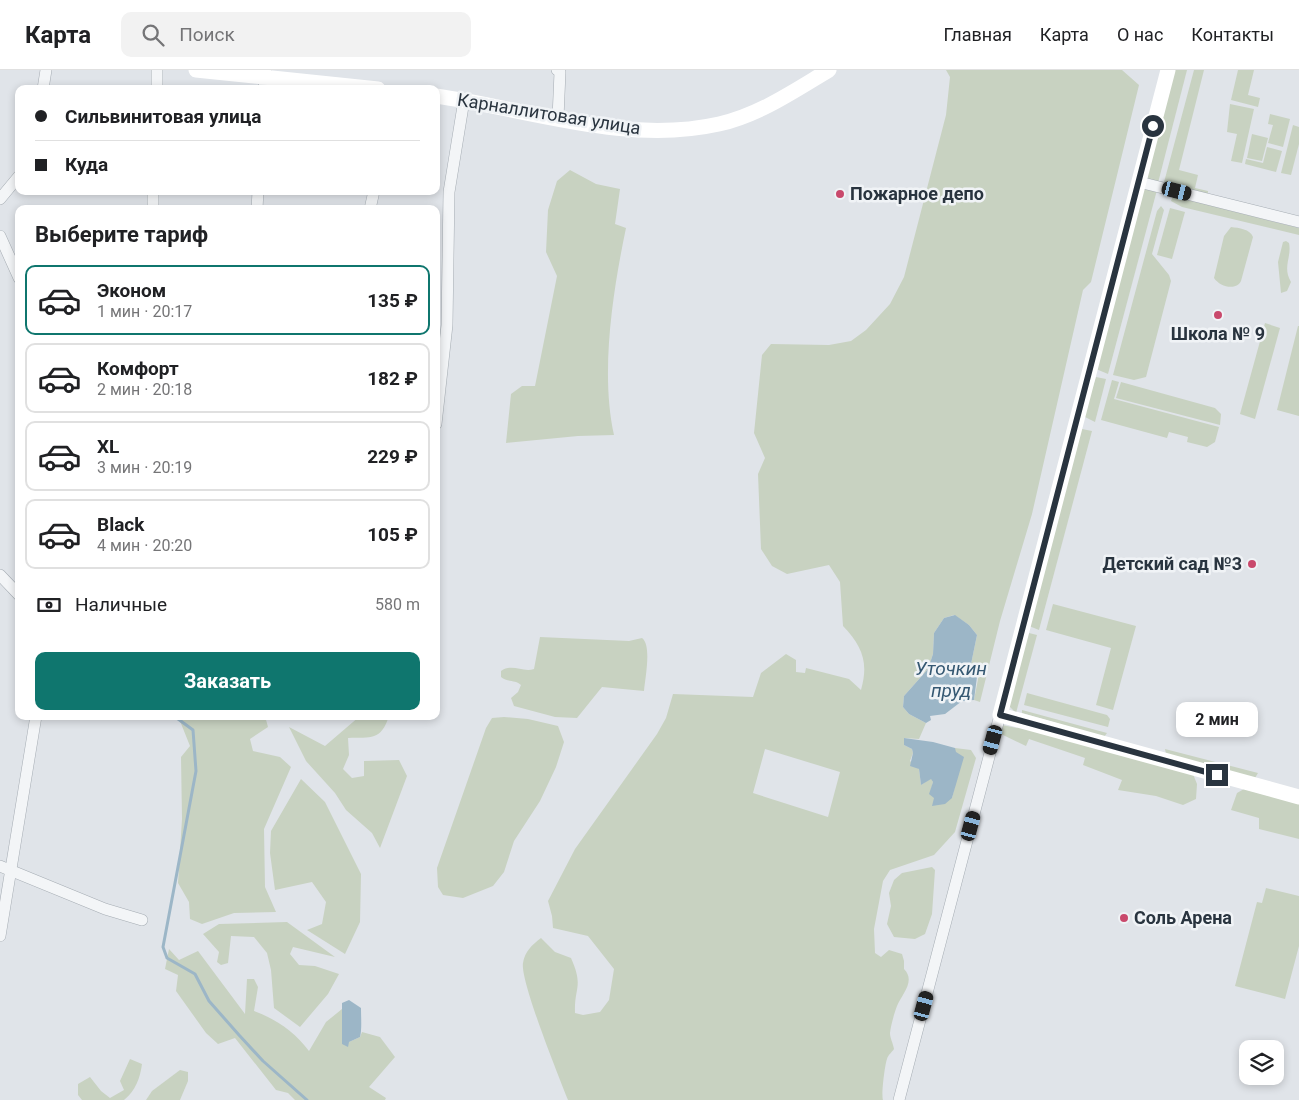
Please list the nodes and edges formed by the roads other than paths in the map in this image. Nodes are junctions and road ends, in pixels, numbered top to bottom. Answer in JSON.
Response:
{"nodes":[{"id":1,"x":46,"y":70,"type":"edge"},
{"id":2,"x":157,"y":70,"type":"edge"},
{"id":3,"x":196,"y":70,"type":"edge"},
{"id":4,"x":557,"y":70,"type":"edge"},
{"id":5,"x":828,"y":70,"type":"edge"},
{"id":6,"x":1168,"y":70,"type":"edge"},
{"id":7,"x":265,"y":79,"type":"edge"},
{"id":8,"x":44,"y":85,"type":"edge"},
{"id":9,"x":157,"y":85,"type":"edge"},
{"id":10,"x":333,"y":85,"type":"edge"},
{"id":11,"x":440,"y":97,"type":"edge"},
{"id":12,"x":464,"y":100,"type":"junction"},
{"id":13,"x":558,"y":118,"type":"junction"},
{"id":14,"x":15,"y":181,"type":"edge"},
{"id":15,"x":1139,"y":182,"type":"junction"},
{"id":16,"x":0,"y":199,"type":"edge"},
{"id":17,"x":1299,"y":222,"type":"edge"},
{"id":18,"x":0,"y":236,"type":"edge"},
{"id":19,"x":15,"y":269,"type":"edge"},
{"id":20,"x":440,"y":391,"type":"edge"},
{"id":21,"x":0,"y":575,"type":"edge"},
{"id":22,"x":15,"y":591,"type":"edge"},
{"id":23,"x":1000,"y":715,"type":"junction"},
{"id":24,"x":35,"y":720,"type":"edge"},
{"id":25,"x":1299,"y":797,"type":"edge"},
{"id":26,"x":0,"y":866,"type":"edge"},
{"id":27,"x":11,"y":871,"type":"junction"},
{"id":28,"x":142,"y":920,"type":"dead end"},
{"id":29,"x":0,"y":936,"type":"edge"},
{"id":30,"x":899,"y":1100,"type":"edge"}],
"edges":[{"from":1,"to":8,"type":"street"},
{"from":2,"to":9,"type":"street"},
{"from":3,"to":7,"type":"street"},
{"from":4,"to":13,"type":"street"},
{"from":5,"to":13,"type":"street","name":"Карналлитовая улица"},
{"from":6,"to":15,"type":"street"},
{"from":7,"to":10,"type":"street"},
{"from":11,"to":12,"type":"street","name":"Карналлитовая улица"},
{"from":12,"to":13,"type":"street","name":"Карналлитовая улица"},
{"from":12,"to":20,"type":"street"},
{"from":14,"to":16,"type":"street"},
{"from":15,"to":17,"type":"street"},
{"from":15,"to":23,"type":"street"},
{"from":18,"to":19,"type":"street"},
{"from":21,"to":22,"type":"street"},
{"from":23,"to":25,"type":"street"},
{"from":23,"to":30,"type":"street"},
{"from":24,"to":27,"type":"street"},
{"from":26,"to":27,"type":"street"},
{"from":27,"to":28,"type":"street"},
{"from":27,"to":29,"type":"street"}]}
